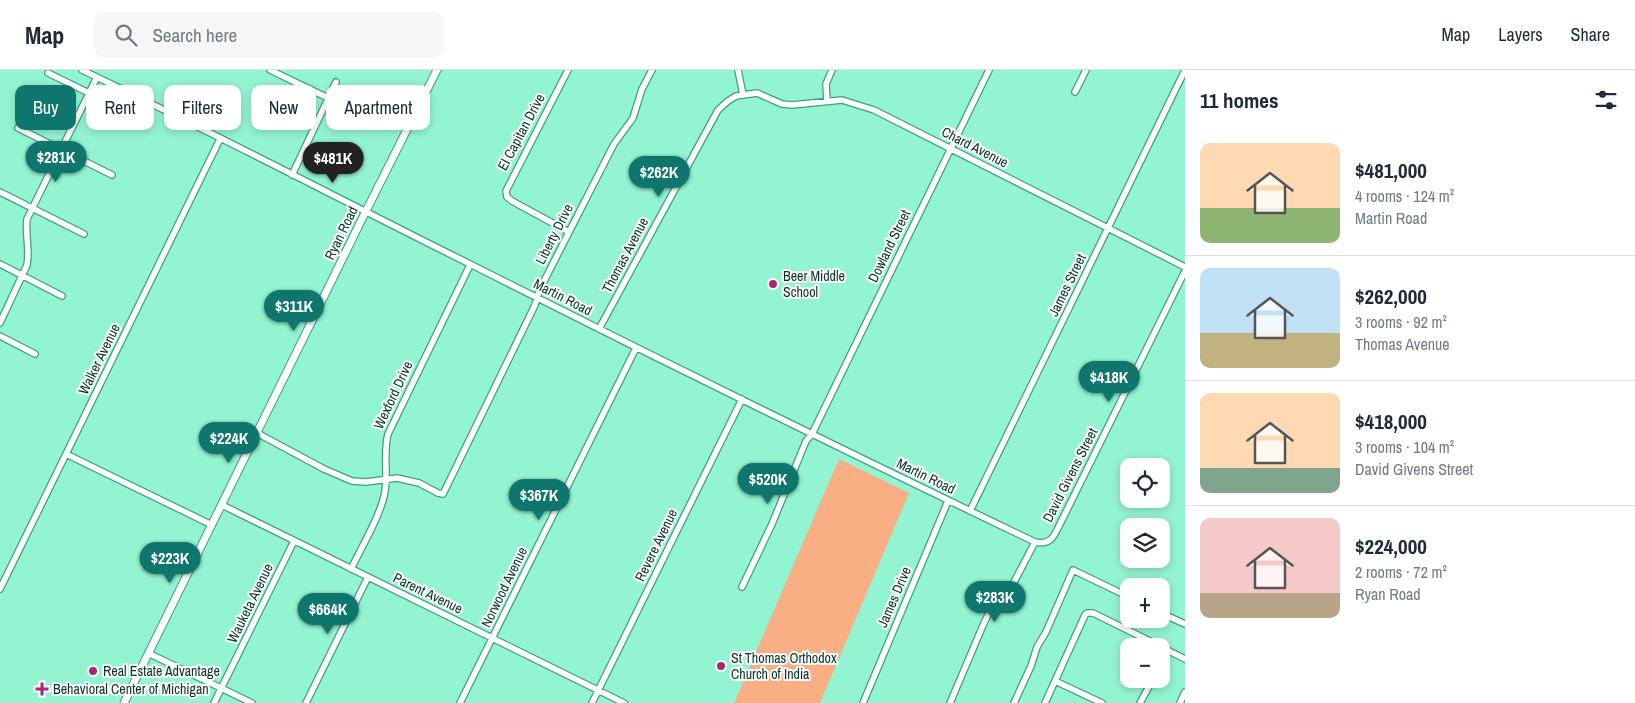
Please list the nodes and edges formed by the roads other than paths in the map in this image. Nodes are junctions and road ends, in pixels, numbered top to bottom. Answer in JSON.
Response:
{"nodes":[{"id":1,"x":82,"y":70,"type":"edge"},
{"id":2,"x":270,"y":70,"type":"edge"},
{"id":3,"x":437,"y":70,"type":"edge"},
{"id":4,"x":568,"y":70,"type":"edge"},
{"id":5,"x":652,"y":70,"type":"edge"},
{"id":6,"x":738,"y":70,"type":"edge"},
{"id":7,"x":832,"y":70,"type":"edge"},
{"id":8,"x":989,"y":70,"type":"edge"},
{"id":9,"x":1086,"y":70,"type":"edge"},
{"id":10,"x":1185,"y":70,"type":"edge"},
{"id":11,"x":48,"y":73,"type":"dead end"},
{"id":12,"x":97,"y":77,"type":"junction"},
{"id":13,"x":336,"y":82,"type":"dead end"},
{"id":14,"x":93,"y":85,"type":"edge"},
{"id":15,"x":334,"y":85,"type":"edge"},
{"id":16,"x":86,"y":91,"type":"edge"},
{"id":17,"x":1075,"y":92,"type":"dead end"},
{"id":18,"x":743,"y":95,"type":"junction"},
{"id":19,"x":326,"y":97,"type":"edge"},
{"id":20,"x":86,"y":98,"type":"edge"},
{"id":21,"x":827,"y":101,"type":"junction"},
{"id":22,"x":326,"y":102,"type":"edge"},
{"id":23,"x":22,"y":130,"type":"edge"},
{"id":24,"x":220,"y":139,"type":"junction"},
{"id":25,"x":61,"y":149,"type":"junction"},
{"id":26,"x":951,"y":149,"type":"junction"},
{"id":27,"x":112,"y":175,"type":"dead end"},
{"id":28,"x":292,"y":175,"type":"junction"},
{"id":29,"x":0,"y":192,"type":"edge"},
{"id":30,"x":32,"y":207,"type":"junction"},
{"id":31,"x":366,"y":211,"type":"junction"},
{"id":32,"x":1108,"y":228,"type":"junction"},
{"id":33,"x":569,"y":232,"type":"junction"},
{"id":34,"x":84,"y":234,"type":"dead end"},
{"id":35,"x":0,"y":264,"type":"edge"},
{"id":36,"x":470,"y":265,"type":"junction"},
{"id":37,"x":1185,"y":267,"type":"edge"},
{"id":38,"x":1185,"y":271,"type":"edge"},
{"id":39,"x":23,"y":276,"type":"junction"},
{"id":40,"x":62,"y":296,"type":"dead end"},
{"id":41,"x":536,"y":298,"type":"junction"},
{"id":42,"x":0,"y":323,"type":"edge"},
{"id":43,"x":599,"y":329,"type":"junction"},
{"id":44,"x":0,"y":336,"type":"edge"},
{"id":45,"x":636,"y":348,"type":"junction"},
{"id":46,"x":35,"y":354,"type":"dead end"},
{"id":47,"x":742,"y":399,"type":"junction"},
{"id":48,"x":257,"y":433,"type":"junction"},
{"id":49,"x":812,"y":434,"type":"junction"},
{"id":50,"x":66,"y":454,"type":"junction"},
{"id":51,"x":387,"y":480,"type":"junction"},
{"id":52,"x":948,"y":501,"type":"junction"},
{"id":53,"x":222,"y":505,"type":"junction"},
{"id":54,"x":970,"y":511,"type":"junction"},
{"id":55,"x":212,"y":525,"type":"junction"},
{"id":56,"x":294,"y":541,"type":"junction"},
{"id":57,"x":1035,"y":542,"type":"junction"},
{"id":58,"x":351,"y":569,"type":"junction"},
{"id":59,"x":368,"y":577,"type":"junction"},
{"id":60,"x":742,"y":587,"type":"dead end"},
{"id":61,"x":0,"y":588,"type":"edge"},
{"id":62,"x":1120,"y":593,"type":"edge"},
{"id":63,"x":1087,"y":613,"type":"junction"},
{"id":64,"x":1170,"y":617,"type":"edge"},
{"id":65,"x":1185,"y":624,"type":"edge"},
{"id":66,"x":492,"y":639,"type":"junction"},
{"id":67,"x":1170,"y":651,"type":"edge"},
{"id":68,"x":148,"y":653,"type":"junction"},
{"id":69,"x":1185,"y":659,"type":"edge"},
{"id":70,"x":1055,"y":681,"type":"junction"},
{"id":71,"x":221,"y":688,"type":"junction"},
{"id":72,"x":1148,"y":688,"type":"edge"},
{"id":73,"x":598,"y":690,"type":"junction"},
{"id":74,"x":1185,"y":692,"type":"edge"},
{"id":75,"x":124,"y":703,"type":"edge"},
{"id":76,"x":214,"y":703,"type":"edge"},
{"id":77,"x":252,"y":703,"type":"edge"},
{"id":78,"x":306,"y":703,"type":"edge"},
{"id":79,"x":460,"y":703,"type":"edge"},
{"id":80,"x":592,"y":703,"type":"edge"},
{"id":81,"x":624,"y":703,"type":"edge"},
{"id":82,"x":862,"y":703,"type":"edge"},
{"id":83,"x":950,"y":703,"type":"edge"},
{"id":84,"x":1014,"y":703,"type":"edge"},
{"id":85,"x":1045,"y":703,"type":"edge"},
{"id":86,"x":1102,"y":703,"type":"edge"},
{"id":87,"x":1140,"y":703,"type":"edge"},
{"id":88,"x":1180,"y":703,"type":"edge"}],
"edges":[{"from":1,"to":12,"type":"street","name":"Martin Road"},
{"from":2,"to":19,"type":"street"},
{"from":3,"to":31,"type":"main road","name":"Ryan Road"},
{"from":4,"to":33,"type":"street","name":"El Capitan Drive"},
{"from":5,"to":33,"type":"street","name":"Liberty Drive"},
{"from":6,"to":18,"type":"street"},
{"from":7,"to":21,"type":"street"},
{"from":8,"to":26,"type":"street","name":"Dowland Street"},
{"from":9,"to":17,"type":"street"},
{"from":10,"to":32,"type":"street","name":"James Street"},
{"from":11,"to":16,"type":"street"},
{"from":12,"to":14,"type":"street"},
{"from":12,"to":24,"type":"street","name":"Martin Road"},
{"from":13,"to":15,"type":"street"},
{"from":18,"to":21,"type":"street","name":"Chard Avenue"},
{"from":18,"to":43,"type":"street","name":"Thomas Avenue"},
{"from":20,"to":25,"type":"street"},
{"from":21,"to":26,"type":"street","name":"Chard Avenue"},
{"from":22,"to":28,"type":"street"},
{"from":23,"to":25,"type":"street"},
{"from":24,"to":28,"type":"street","name":"Martin Road"},
{"from":24,"to":50,"type":"street","name":"Walker Avenue"},
{"from":25,"to":27,"type":"street"},
{"from":25,"to":30,"type":"street"},
{"from":26,"to":32,"type":"street","name":"Chard Avenue"},
{"from":26,"to":49,"type":"street","name":"Dowland Street"},
{"from":28,"to":31,"type":"street","name":"Martin Road"},
{"from":29,"to":30,"type":"street"},
{"from":30,"to":34,"type":"street"},
{"from":30,"to":39,"type":"street"},
{"from":31,"to":36,"type":"street","name":"Martin Road"},
{"from":31,"to":48,"type":"main road","name":"Ryan Road"},
{"from":32,"to":37,"type":"street","name":"Chard Avenue"},
{"from":32,"to":54,"type":"street","name":"James Street"},
{"from":33,"to":41,"type":"street","name":"Liberty Drive"},
{"from":35,"to":39,"type":"street"},
{"from":36,"to":41,"type":"street","name":"Martin Road"},
{"from":36,"to":51,"type":"street","name":"Wexford Drive"},
{"from":38,"to":57,"type":"street","name":"David Givens Street"},
{"from":39,"to":40,"type":"street"},
{"from":39,"to":42,"type":"street"},
{"from":41,"to":43,"type":"street","name":"Martin Road"},
{"from":41,"to":51,"type":"street","name":"Liberty Drive"},
{"from":43,"to":45,"type":"street","name":"Martin Road"},
{"from":44,"to":46,"type":"street"},
{"from":45,"to":47,"type":"street","name":"Martin Road"},
{"from":45,"to":66,"type":"street","name":"Norwood Avenue"},
{"from":47,"to":49,"type":"street","name":"Martin Road"},
{"from":47,"to":73,"type":"street","name":"Revere Avenue"},
{"from":48,"to":51,"type":"street"},
{"from":48,"to":53,"type":"main road","name":"Ryan Road"},
{"from":49,"to":52,"type":"street","name":"Martin Road"},
{"from":49,"to":60,"type":"street","name":"Dowland Street"},
{"from":50,"to":55,"type":"street"},
{"from":50,"to":61,"type":"street","name":"Walker Avenue"},
{"from":51,"to":58,"type":"street","name":"Wexford Drive"},
{"from":52,"to":54,"type":"street","name":"Martin Road"},
{"from":52,"to":82,"type":"street","name":"James Drive"},
{"from":53,"to":55,"type":"main road","name":"Ryan Road"},
{"from":53,"to":56,"type":"street","name":"Parent Avenue"},
{"from":54,"to":57,"type":"street","name":"Martin Road"},
{"from":55,"to":68,"type":"main road","name":"Ryan Road"},
{"from":56,"to":58,"type":"street","name":"Parent Avenue"},
{"from":56,"to":71,"type":"street","name":"Wauketa Avenue"},
{"from":57,"to":83,"type":"street"},
{"from":58,"to":59,"type":"street","name":"Parent Avenue"},
{"from":59,"to":66,"type":"street","name":"Parent Avenue"},
{"from":59,"to":78,"type":"street"},
{"from":62,"to":84,"type":"street"},
{"from":63,"to":63,"type":"street"},
{"from":63,"to":70,"type":"street"},
{"from":64,"to":65,"type":"street"},
{"from":66,"to":73,"type":"street","name":"Parent Avenue"},
{"from":66,"to":79,"type":"street","name":"Norwood Avenue"},
{"from":67,"to":69,"type":"street"},
{"from":68,"to":71,"type":"street"},
{"from":68,"to":75,"type":"main road","name":"Ryan Road"},
{"from":70,"to":85,"type":"street"},
{"from":70,"to":86,"type":"street"},
{"from":71,"to":76,"type":"street","name":"Wauketa Avenue"},
{"from":71,"to":77,"type":"street"},
{"from":72,"to":87,"type":"street"},
{"from":73,"to":80,"type":"street","name":"Revere Avenue"},
{"from":73,"to":81,"type":"street","name":"Parent Avenue"},
{"from":74,"to":88,"type":"street"}]}
